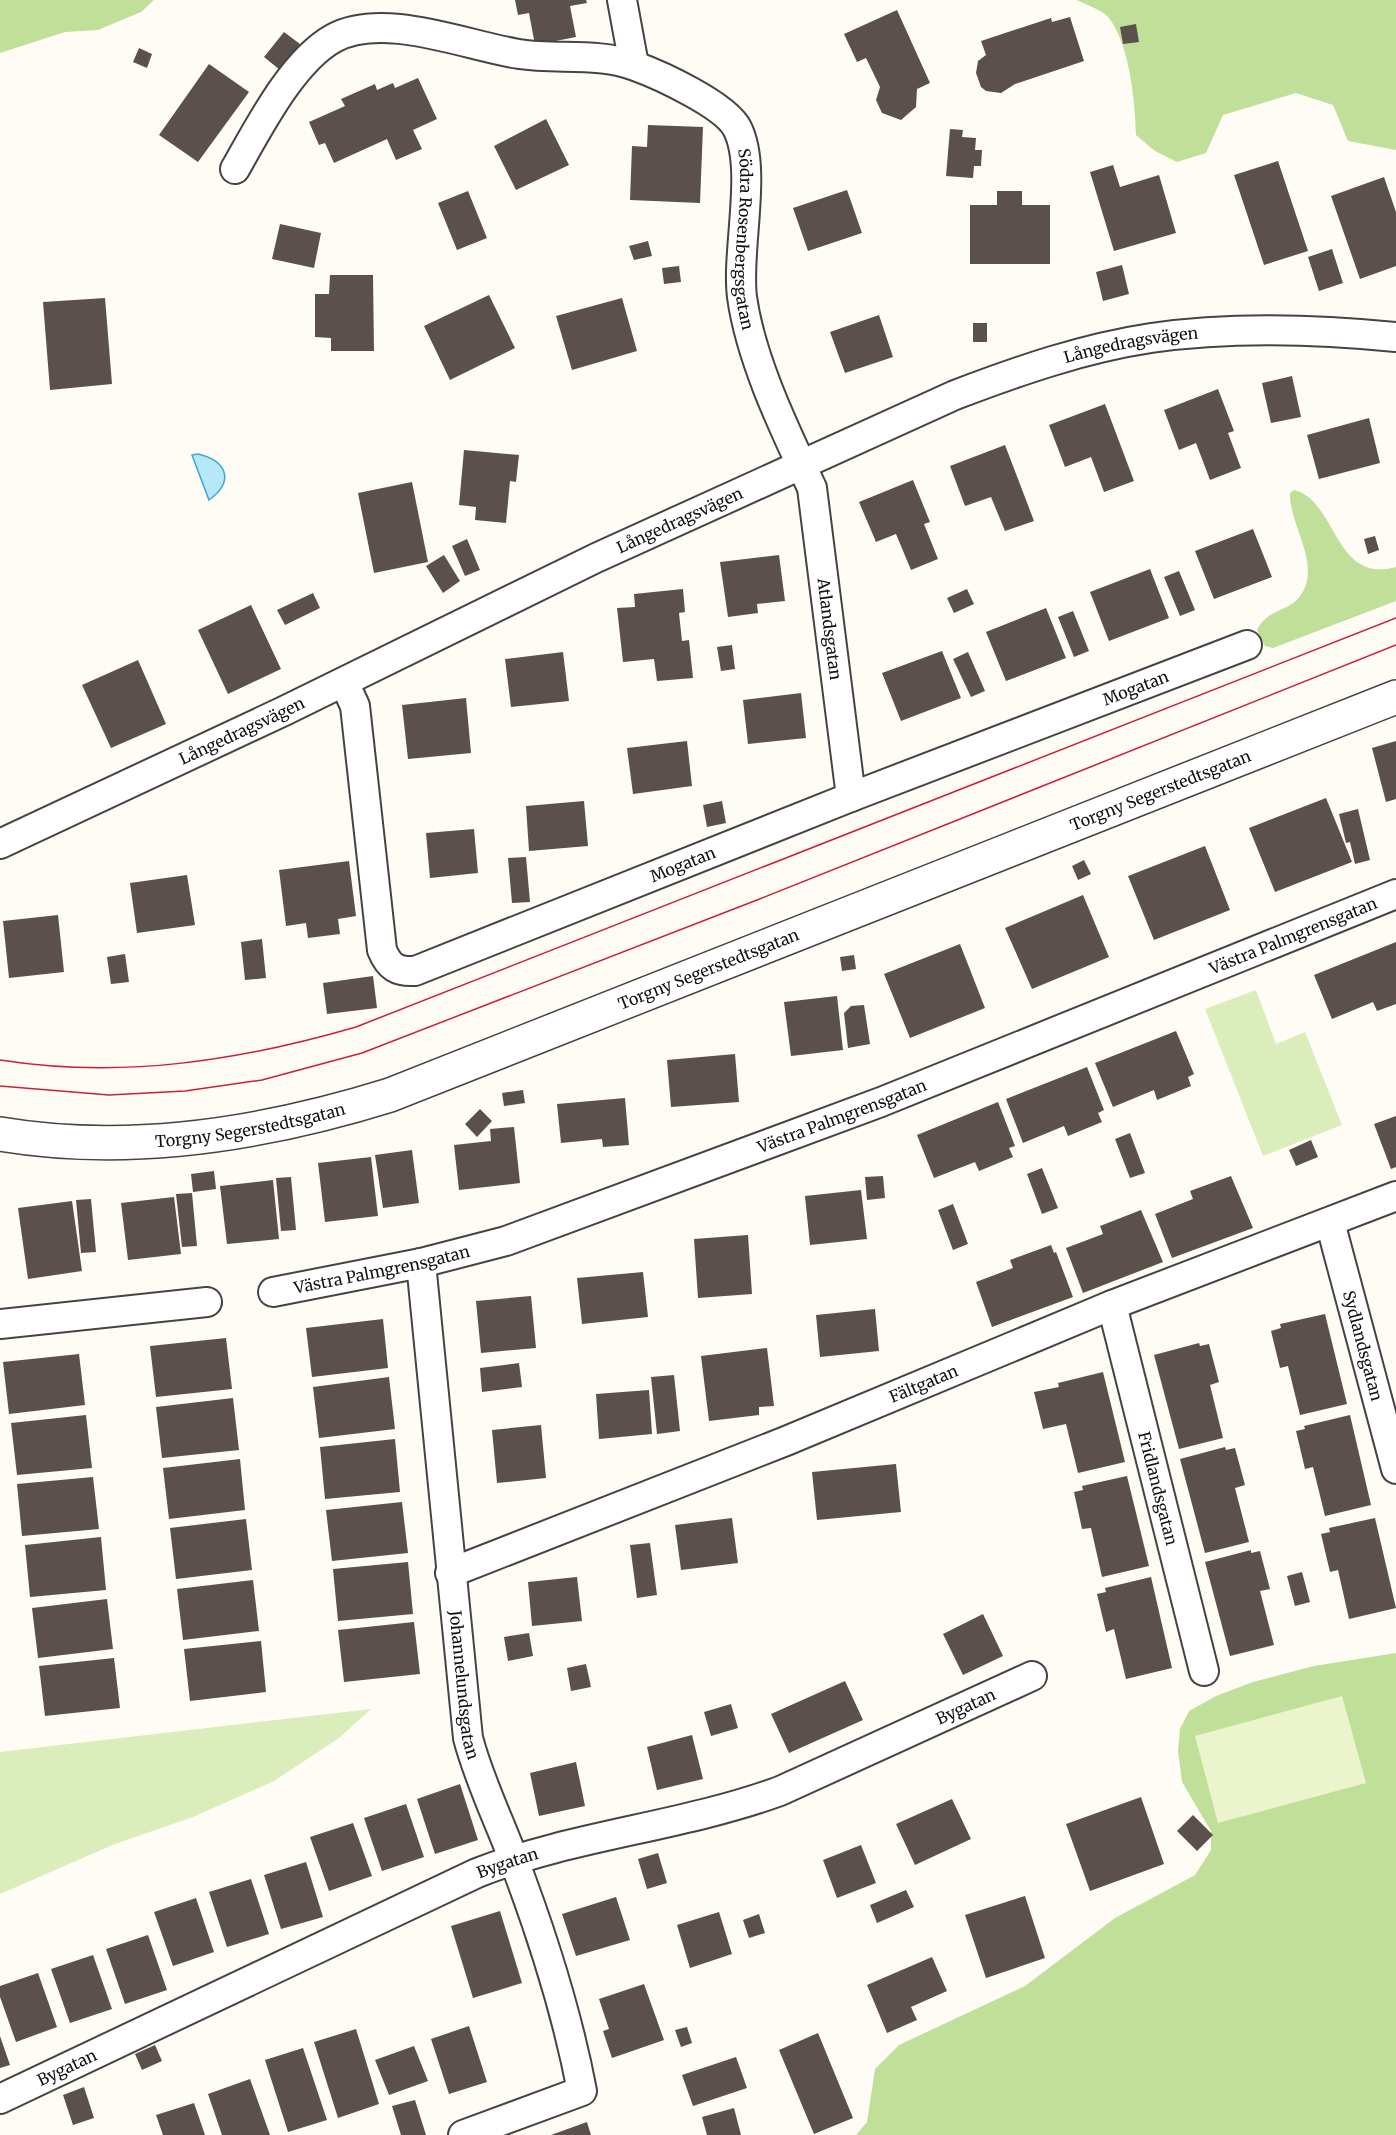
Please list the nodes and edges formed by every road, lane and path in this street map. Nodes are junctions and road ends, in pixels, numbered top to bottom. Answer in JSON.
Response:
{"nodes":[{"id":1,"x":622,"y":0,"type":"edge"},
{"id":2,"x":633,"y":65,"type":"junction"},
{"id":3,"x":235,"y":169,"type":"dead end"},
{"id":4,"x":1396,"y":337,"type":"edge"},
{"id":5,"x":801,"y":465,"type":"junction"},
{"id":6,"x":1247,"y":645,"type":"dead end"},
{"id":7,"x":345,"y":682,"type":"junction"},
{"id":8,"x":1396,"y":698,"type":"edge"},
{"id":9,"x":851,"y":797,"type":"junction"},
{"id":10,"x":0,"y":843,"type":"edge"},
{"id":11,"x":1396,"y":894,"type":"edge"},
{"id":12,"x":0,"y":1134,"type":"edge"},
{"id":13,"x":1396,"y":1196,"type":"edge"},
{"id":14,"x":1330,"y":1222,"type":"junction"},
{"id":15,"x":421,"y":1263,"type":"junction"},
{"id":16,"x":273,"y":1292,"type":"dead end"},
{"id":17,"x":207,"y":1302,"type":"dead end"},
{"id":18,"x":1112,"y":1305,"type":"junction"},
{"id":19,"x":0,"y":1324,"type":"edge"},
{"id":20,"x":1396,"y":1469,"type":"edge"},
{"id":21,"x":450,"y":1573,"type":"junction"},
{"id":22,"x":1204,"y":1671,"type":"dead end"},
{"id":23,"x":1032,"y":1676,"type":"dead end"},
{"id":24,"x":513,"y":1858,"type":"junction"},
{"id":25,"x":0,"y":2099,"type":"edge"},
{"id":26,"x":463,"y":2135,"type":"edge"}],
"edges":[{"from":1,"to":2,"type":"street"},
{"from":2,"to":3,"type":"street","name":"Södra Rosenbergsgatan"},
{"from":2,"to":5,"type":"street","name":"Södra Rosenbergsgatan"},
{"from":4,"to":5,"type":"street","name":"Långedragsvägen"},
{"from":5,"to":7,"type":"street","name":"Långedragsvägen"},
{"from":5,"to":9,"type":"street","name":"Atlandsgatan"},
{"from":6,"to":9,"type":"street","name":"Mogatan"},
{"from":7,"to":9,"type":"street","name":"Mogatan"},
{"from":7,"to":10,"type":"street","name":"Långedragsvägen"},
{"from":8,"to":12,"type":"street","name":"Torgny Segerstedtsgatan"},
{"from":11,"to":15,"type":"street","name":"Västra Palmgrensgatan"},
{"from":13,"to":14,"type":"street","name":"Fältgatan"},
{"from":14,"to":18,"type":"street","name":"Fältgatan"},
{"from":14,"to":20,"type":"street","name":"Sydlandsgatan"},
{"from":15,"to":16,"type":"street","name":"Västra Palmgrensgatan"},
{"from":15,"to":21,"type":"street","name":"Johannelundsgatan"},
{"from":17,"to":19,"type":"street"},
{"from":18,"to":21,"type":"street","name":"Fältgatan"},
{"from":18,"to":22,"type":"street","name":"Fridlandsgatan"},
{"from":21,"to":24,"type":"street","name":"Johannelundsgatan"},
{"from":23,"to":24,"type":"street","name":"Bygatan"},
{"from":24,"to":25,"type":"street","name":"Bygatan"},
{"from":24,"to":26,"type":"street","name":"Johannelundsgatan"}]}
